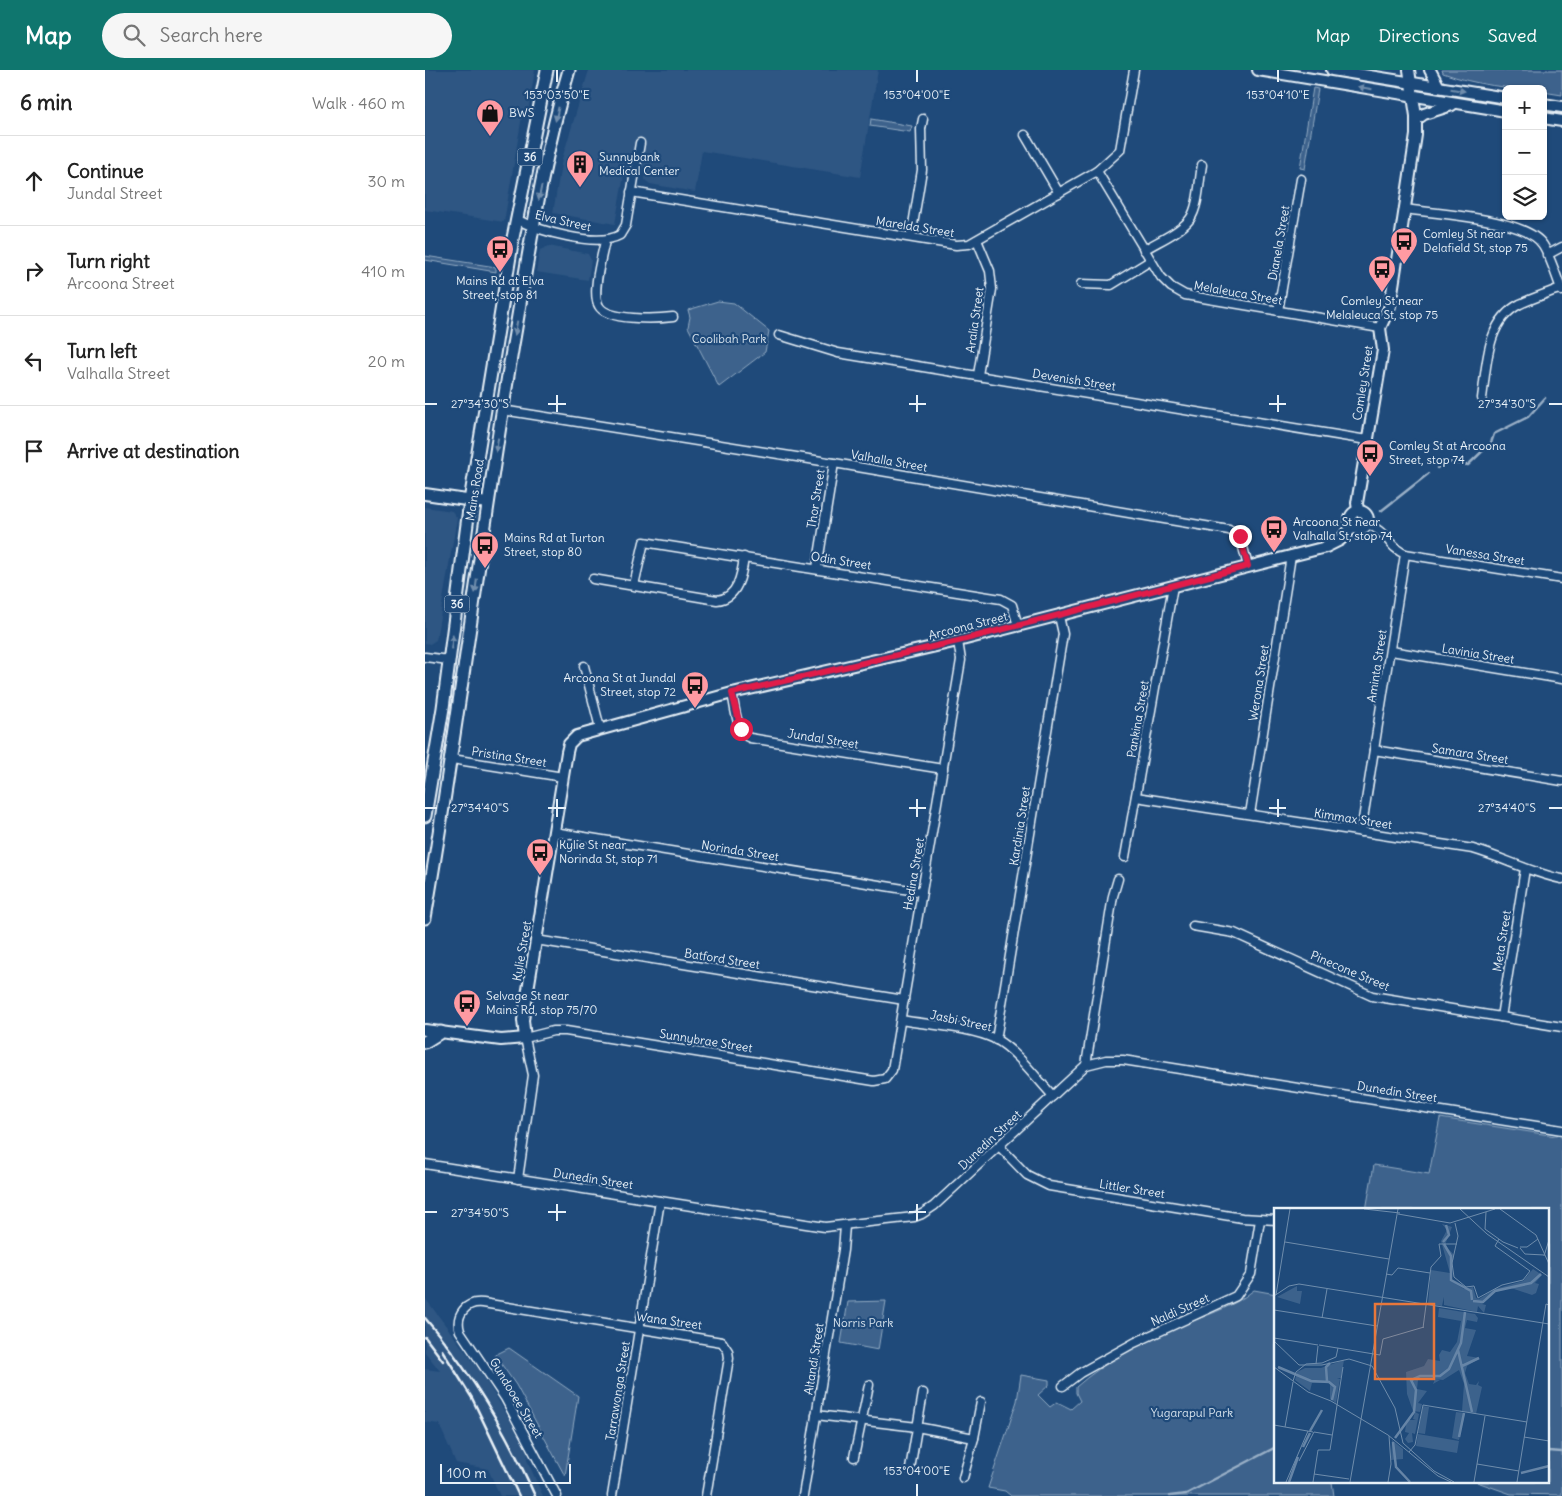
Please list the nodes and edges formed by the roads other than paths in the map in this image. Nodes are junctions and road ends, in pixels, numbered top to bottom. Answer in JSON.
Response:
{"nodes":[{"id":1,"x":547,"y":70,"type":"edge"},
{"id":2,"x":569,"y":70,"type":"edge"},
{"id":3,"x":1134,"y":70,"type":"edge"},
{"id":4,"x":1258,"y":70,"type":"edge"},
{"id":5,"x":1332,"y":70,"type":"edge"},
{"id":6,"x":1377,"y":70,"type":"edge"},
{"id":7,"x":1409,"y":70,"type":"edge"},
{"id":8,"x":1430,"y":70,"type":"edge"},
{"id":9,"x":1355,"y":74,"type":"junction"},
{"id":10,"x":1411,"y":83,"type":"junction"},
{"id":11,"x":1439,"y":88,"type":"junction"},
{"id":12,"x":1413,"y":96,"type":"junction"},
{"id":13,"x":1502,"y":97,"type":"edge"},
{"id":14,"x":1457,"y":104,"type":"junction"},
{"id":15,"x":1547,"y":105,"type":"edge"},
{"id":16,"x":1562,"y":107,"type":"edge"},
{"id":17,"x":1502,"y":111,"type":"edge"},
{"id":18,"x":923,"y":119,"type":"dead end"},
{"id":19,"x":1547,"y":119,"type":"edge"},
{"id":20,"x":1416,"y":120,"type":"junction"},
{"id":21,"x":1562,"y":121,"type":"edge"},
{"id":22,"x":1025,"y":135,"type":"dead end"},
{"id":23,"x":639,"y":143,"type":"dead end"},
{"id":24,"x":1202,"y":165,"type":"dead end"},
{"id":25,"x":1097,"y":171,"type":"junction"},
{"id":26,"x":1301,"y":179,"type":"dead end"},
{"id":27,"x":631,"y":192,"type":"junction"},
{"id":28,"x":1059,"y":193,"type":"junction"},
{"id":29,"x":1405,"y":209,"type":"junction"},
{"id":30,"x":517,"y":219,"type":"junction"},
{"id":31,"x":533,"y":228,"type":"junction"},
{"id":32,"x":911,"y":237,"type":"junction"},
{"id":33,"x":977,"y":240,"type":"junction"},
{"id":34,"x":605,"y":241,"type":"junction"},
{"id":35,"x":1562,"y":247,"type":"edge"},
{"id":36,"x":1144,"y":250,"type":"junction"},
{"id":37,"x":1547,"y":255,"type":"junction"},
{"id":38,"x":1150,"y":261,"type":"junction"},
{"id":39,"x":1081,"y":284,"type":"dead end"},
{"id":40,"x":1561,"y":289,"type":"edge"},
{"id":41,"x":1278,"y":311,"type":"junction"},
{"id":42,"x":673,"y":317,"type":"dead end"},
{"id":43,"x":1380,"y":328,"type":"junction"},
{"id":44,"x":779,"y":335,"type":"dead end"},
{"id":45,"x":979,"y":376,"type":"junction"},
{"id":46,"x":1482,"y":398,"type":"dead end"},
{"id":47,"x":502,"y":410,"type":"junction"},
{"id":48,"x":1367,"y":440,"type":"junction"},
{"id":49,"x":834,"y":463,"type":"junction"},
{"id":50,"x":425,"y":494,"type":"edge"},
{"id":51,"x":470,"y":501,"type":"junction"},
{"id":52,"x":487,"y":503,"type":"junction"},
{"id":53,"x":1358,"y":512,"type":"junction"},
{"id":54,"x":1367,"y":524,"type":"junction"},
{"id":55,"x":1353,"y":527,"type":"junction"},
{"id":56,"x":1405,"y":554,"type":"junction"},
{"id":57,"x":1291,"y":556,"type":"junction"},
{"id":58,"x":744,"y":557,"type":"junction"},
{"id":59,"x":1248,"y":566,"type":"junction"},
{"id":60,"x":817,"y":568,"type":"junction"},
{"id":61,"x":593,"y":579,"type":"dead end"},
{"id":62,"x":1562,"y":579,"type":"edge"},
{"id":63,"x":634,"y":585,"type":"junction"},
{"id":64,"x":1173,"y":586,"type":"junction"},
{"id":65,"x":1059,"y":616,"type":"junction"},
{"id":66,"x":1018,"y":626,"type":"junction"},
{"id":67,"x":958,"y":641,"type":"junction"},
{"id":68,"x":1391,"y":651,"type":"junction"},
{"id":69,"x":425,"y":656,"type":"edge"},
{"id":70,"x":449,"y":660,"type":"junction"},
{"id":71,"x":583,"y":666,"type":"dead end"},
{"id":72,"x":1562,"y":679,"type":"edge"},
{"id":73,"x":732,"y":693,"type":"junction"},
{"id":74,"x":443,"y":708,"type":"junction"},
{"id":75,"x":459,"y":710,"type":"junction"},
{"id":76,"x":600,"y":728,"type":"junction"},
{"id":77,"x":582,"y":734,"type":"joint"},
{"id":78,"x":1374,"y":750,"type":"junction"},
{"id":79,"x":452,"y":760,"type":"junction"},
{"id":80,"x":943,"y":769,"type":"junction"},
{"id":81,"x":563,"y":777,"type":"junction"},
{"id":82,"x":1562,"y":781,"type":"edge"},
{"id":83,"x":1136,"y":797,"type":"junction"},
{"id":84,"x":1250,"y":814,"type":"junction"},
{"id":85,"x":425,"y":816,"type":"edge"},
{"id":86,"x":555,"y":832,"type":"junction"},
{"id":87,"x":1361,"y":832,"type":"junction"},
{"id":88,"x":1125,"y":857,"type":"dead end"},
{"id":89,"x":1525,"y":869,"type":"junction"},
{"id":90,"x":1118,"y":879,"type":"dead end"},
{"id":91,"x":1562,"y":879,"type":"edge"},
{"id":92,"x":922,"y":892,"type":"junction"},
{"id":93,"x":425,"y":918,"type":"edge"},
{"id":94,"x":1193,"y":926,"type":"dead end"},
{"id":95,"x":536,"y":940,"type":"junction"},
{"id":96,"x":904,"y":1000,"type":"junction"},
{"id":97,"x":1501,"y":1017,"type":"junction"},
{"id":98,"x":901,"y":1020,"type":"junction"},
{"id":99,"x":1562,"y":1028,"type":"edge"},
{"id":100,"x":425,"y":1030,"type":"edge"},
{"id":101,"x":441,"y":1032,"type":"junction"},
{"id":102,"x":525,"y":1038,"type":"junction"},
{"id":103,"x":996,"y":1040,"type":"junction"},
{"id":104,"x":425,"y":1042,"type":"edge"},
{"id":105,"x":1087,"y":1065,"type":"junction"},
{"id":106,"x":885,"y":1079,"type":"joint"},
{"id":107,"x":1053,"y":1096,"type":"junction"},
{"id":108,"x":1562,"y":1130,"type":"edge"},
{"id":109,"x":999,"y":1146,"type":"junction"},
{"id":110,"x":425,"y":1164,"type":"edge"},
{"id":111,"x":517,"y":1179,"type":"junction"},
{"id":112,"x":660,"y":1201,"type":"junction"},
{"id":113,"x":1260,"y":1220,"type":"junction"},
{"id":114,"x":1274,"y":1220,"type":"edge"},
{"id":115,"x":845,"y":1226,"type":"junction"},
{"id":116,"x":461,"y":1313,"type":"joint"},
{"id":117,"x":639,"y":1328,"type":"junction"},
{"id":118,"x":869,"y":1385,"type":"dead end"},
{"id":119,"x":1063,"y":1386,"type":"dead end"},
{"id":120,"x":923,"y":1393,"type":"dead end"},
{"id":121,"x":981,"y":1402,"type":"dead end"},
{"id":122,"x":816,"y":1415,"type":"junction"},
{"id":123,"x":862,"y":1422,"type":"junction"},
{"id":124,"x":917,"y":1427,"type":"junction"},
{"id":125,"x":974,"y":1438,"type":"junction"},
{"id":126,"x":855,"y":1457,"type":"dead end"},
{"id":127,"x":910,"y":1469,"type":"dead end"},
{"id":128,"x":963,"y":1478,"type":"dead end"},
{"id":129,"x":557,"y":1496,"type":"edge"},
{"id":130,"x":612,"y":1496,"type":"edge"},
{"id":131,"x":706,"y":1496,"type":"edge"},
{"id":132,"x":803,"y":1496,"type":"edge"}],
"edges":[{"from":1,"to":30,"type":"main road","name":"Mains Road","number":"36"},
{"from":2,"to":31,"type":"main road","name":"Mains Road","number":"36","one_way":true},
{"from":3,"to":25,"type":"street","name":"Marelda Street"},
{"from":12,"to":4,"type":"street","one_way":true},
{"from":5,"to":9,"type":"street"},
{"from":6,"to":9,"type":"street"},
{"from":7,"to":10,"type":"street","name":"Comley Street"},
{"from":8,"to":11,"type":"street"},
{"from":9,"to":10,"type":"street"},
{"from":10,"to":11,"type":"street"},
{"from":10,"to":12,"type":"street","name":"Comley Street"},
{"from":11,"to":13,"type":"street","one_way":true},
{"from":12,"to":14,"type":"street"},
{"from":12,"to":20,"type":"street","name":"Comley Street"},
{"from":14,"to":17,"type":"street"},
{"from":14,"to":20,"type":"street"},
{"from":15,"to":16,"type":"street"},
{"from":18,"to":32,"type":"street"},
{"from":19,"to":21,"type":"street"},
{"from":20,"to":29,"type":"street","name":"Comley Street"},
{"from":22,"to":28,"type":"street"},
{"from":23,"to":27,"type":"street"},
{"from":24,"to":36,"type":"street"},
{"from":25,"to":28,"type":"street","name":"Marelda Street"},
{"from":25,"to":36,"type":"street","name":"Melaleuca Street"},
{"from":26,"to":41,"type":"street","name":"Dianela Street"},
{"from":27,"to":32,"type":"street","name":"Marelda Street"},
{"from":27,"to":34,"type":"street"},
{"from":28,"to":33,"type":"street","name":"Marelda Street"},
{"from":29,"to":37,"type":"street"},
{"from":29,"to":43,"type":"street","name":"Comley Street"},
{"from":30,"to":31,"type":"street","name":"Elva Street"},
{"from":30,"to":51,"type":"main road","name":"Mains Road","number":"36"},
{"from":31,"to":34,"type":"street","name":"Elva Street"},
{"from":31,"to":47,"type":"main road","name":"Mains Road","number":"36","one_way":true},
{"from":32,"to":33,"type":"street","name":"Marelda Street"},
{"from":33,"to":45,"type":"street","name":"Aralia Street"},
{"from":34,"to":42,"type":"street"},
{"from":35,"to":37,"type":"street"},
{"from":36,"to":38,"type":"street","name":"Melaleuca Street"},
{"from":37,"to":40,"type":"street"},
{"from":38,"to":39,"type":"street"},
{"from":38,"to":41,"type":"street","name":"Melaleuca Street"},
{"from":40,"to":46,"type":"street"},
{"from":41,"to":43,"type":"street","name":"Melaleuca Street"},
{"from":43,"to":48,"type":"street","name":"Comley Street"},
{"from":44,"to":45,"type":"street","name":"Devenish Street"},
{"from":45,"to":48,"type":"street","name":"Devenish Street"},
{"from":47,"to":49,"type":"street","name":"Valhalla Street"},
{"from":47,"to":52,"type":"main road","name":"Mains Road","number":"36","one_way":true},
{"from":48,"to":53,"type":"street","name":"Comley Street"},
{"from":49,"to":59,"type":"street","name":"Valhalla Street"},
{"from":49,"to":60,"type":"street","name":"Thor Street"},
{"from":50,"to":51,"type":"street"},
{"from":51,"to":52,"type":"street"},
{"from":70,"to":51,"type":"main road","name":"Mains Road","number":"36","one_way":true},
{"from":52,"to":75,"type":"main road","name":"Mains Road","number":"36","one_way":true},
{"from":53,"to":54,"type":"street"},
{"from":53,"to":55,"type":"street"},
{"from":54,"to":55,"type":"street"},
{"from":54,"to":56,"type":"street"},
{"from":55,"to":57,"type":"street","name":"Arcoona Street"},
{"from":56,"to":62,"type":"street","name":"Vanessa Street"},
{"from":56,"to":68,"type":"street","name":"Aminta Street"},
{"from":57,"to":59,"type":"street","name":"Arcoona Street"},
{"from":57,"to":84,"type":"street","name":"Werona Street"},
{"from":58,"to":60,"type":"street","name":"Odin Street"},
{"from":58,"to":63,"type":"street"},
{"from":58,"to":63,"type":"street","name":"Odin Street"},
{"from":59,"to":64,"type":"street","name":"Arcoona Street"},
{"from":60,"to":66,"type":"street","name":"Odin Street"},
{"from":61,"to":63,"type":"street"},
{"from":64,"to":65,"type":"street","name":"Arcoona Street"},
{"from":64,"to":83,"type":"street","name":"Pankina Street"},
{"from":65,"to":66,"type":"street","name":"Arcoona Street"},
{"from":65,"to":103,"type":"street","name":"Kardinia Street"},
{"from":66,"to":67,"type":"street","name":"Arcoona Street"},
{"from":67,"to":73,"type":"street","name":"Arcoona Street"},
{"from":67,"to":80,"type":"street","name":"Hedina Street"},
{"from":68,"to":72,"type":"street","name":"Lavinia Street"},
{"from":68,"to":78,"type":"street","name":"Aminta Street"},
{"from":69,"to":70,"type":"street"},
{"from":70,"to":74,"type":"main road","name":"Mains Road","number":"36"},
{"from":71,"to":76,"type":"street"},
{"from":73,"to":76,"type":"street","name":"Arcoona Street"},
{"from":73,"to":80,"type":"street","name":"Jundal Street"},
{"from":74,"to":75,"type":"main road"},
{"from":74,"to":85,"type":"main road","name":"Mains Road","number":"36"},
{"from":75,"to":79,"type":"main road","name":"Mains Road","number":"36"},
{"from":76,"to":77,"type":"street","name":"Arcoona Street"},
{"from":77,"to":81,"type":"street","name":"Kylie Street"},
{"from":78,"to":82,"type":"street","name":"Samara Street"},
{"from":78,"to":87,"type":"street","name":"Aminta Street"},
{"from":79,"to":81,"type":"street","name":"Pristina Street"},
{"from":79,"to":93,"type":"main road","name":"Mains Road","number":"36"},
{"from":80,"to":92,"type":"street","name":"Hedina Street"},
{"from":81,"to":86,"type":"street","name":"Kylie Street"},
{"from":83,"to":84,"type":"street","name":"Kimmax Street"},
{"from":83,"to":88,"type":"street","name":"Pankina Street"},
{"from":84,"to":87,"type":"street","name":"Kimmax Street"},
{"from":86,"to":92,"type":"street","name":"Norinda Street"},
{"from":86,"to":95,"type":"street","name":"Kylie Street"},
{"from":87,"to":89,"type":"street","name":"Kimmax Street"},
{"from":89,"to":91,"type":"street","name":"Kimmax Street"},
{"from":89,"to":97,"type":"street","name":"Meta Street"},
{"from":90,"to":105,"type":"street"},
{"from":92,"to":96,"type":"street","name":"Hedina Street"},
{"from":94,"to":97,"type":"street","name":"Pinecone Street"},
{"from":95,"to":96,"type":"street","name":"Batford Street"},
{"from":95,"to":102,"type":"street","name":"Kylie Street"},
{"from":96,"to":98,"type":"street","name":"Hedina Street"},
{"from":97,"to":99,"type":"street","name":"Pinecone Street"},
{"from":98,"to":103,"type":"street","name":"Jasbi Street"},
{"from":98,"to":106,"type":"street","name":"Hedina Street"},
{"from":100,"to":101,"type":"street"},
{"from":101,"to":102,"type":"street"},
{"from":101,"to":104,"type":"main road"},
{"from":102,"to":106,"type":"street","name":"Sunnybrae Street"},
{"from":102,"to":111,"type":"street","name":"Kylie Street"},
{"from":103,"to":107,"type":"street","name":"Jasbi Street"},
{"from":105,"to":107,"type":"street","name":"Dunedin Street"},
{"from":105,"to":108,"type":"street","name":"Dunedin Street"},
{"from":107,"to":109,"type":"street","name":"Dunedin Street"},
{"from":109,"to":113,"type":"street","name":"Littler Street"},
{"from":109,"to":115,"type":"street","name":"Dunedin Street"},
{"from":110,"to":111,"type":"street","name":"Dunedin Street"},
{"from":111,"to":112,"type":"street","name":"Dunedin Street"},
{"from":112,"to":115,"type":"street","name":"Dunedin Street"},
{"from":112,"to":117,"type":"street","name":"Tarrawonga Street"},
{"from":113,"to":114,"type":"street","name":"Littler Street"},
{"from":113,"to":119,"type":"street","name":"Naldi Street"},
{"from":115,"to":122,"type":"street","name":"Altandi Street"},
{"from":116,"to":117,"type":"street","name":"Wana Street"},
{"from":116,"to":129,"type":"street","name":"Gundooee Street"},
{"from":117,"to":130,"type":"street","name":"Tarrawonga Street"},
{"from":117,"to":131,"type":"street","name":"Wana Street"},
{"from":118,"to":123,"type":"street"},
{"from":120,"to":124,"type":"street"},
{"from":121,"to":125,"type":"street"},
{"from":122,"to":123,"type":"street"},
{"from":122,"to":132,"type":"street","name":"Altandi Street"},
{"from":123,"to":124,"type":"street"},
{"from":123,"to":126,"type":"street"},
{"from":124,"to":125,"type":"street"},
{"from":124,"to":127,"type":"street"},
{"from":125,"to":128,"type":"street"}]}
